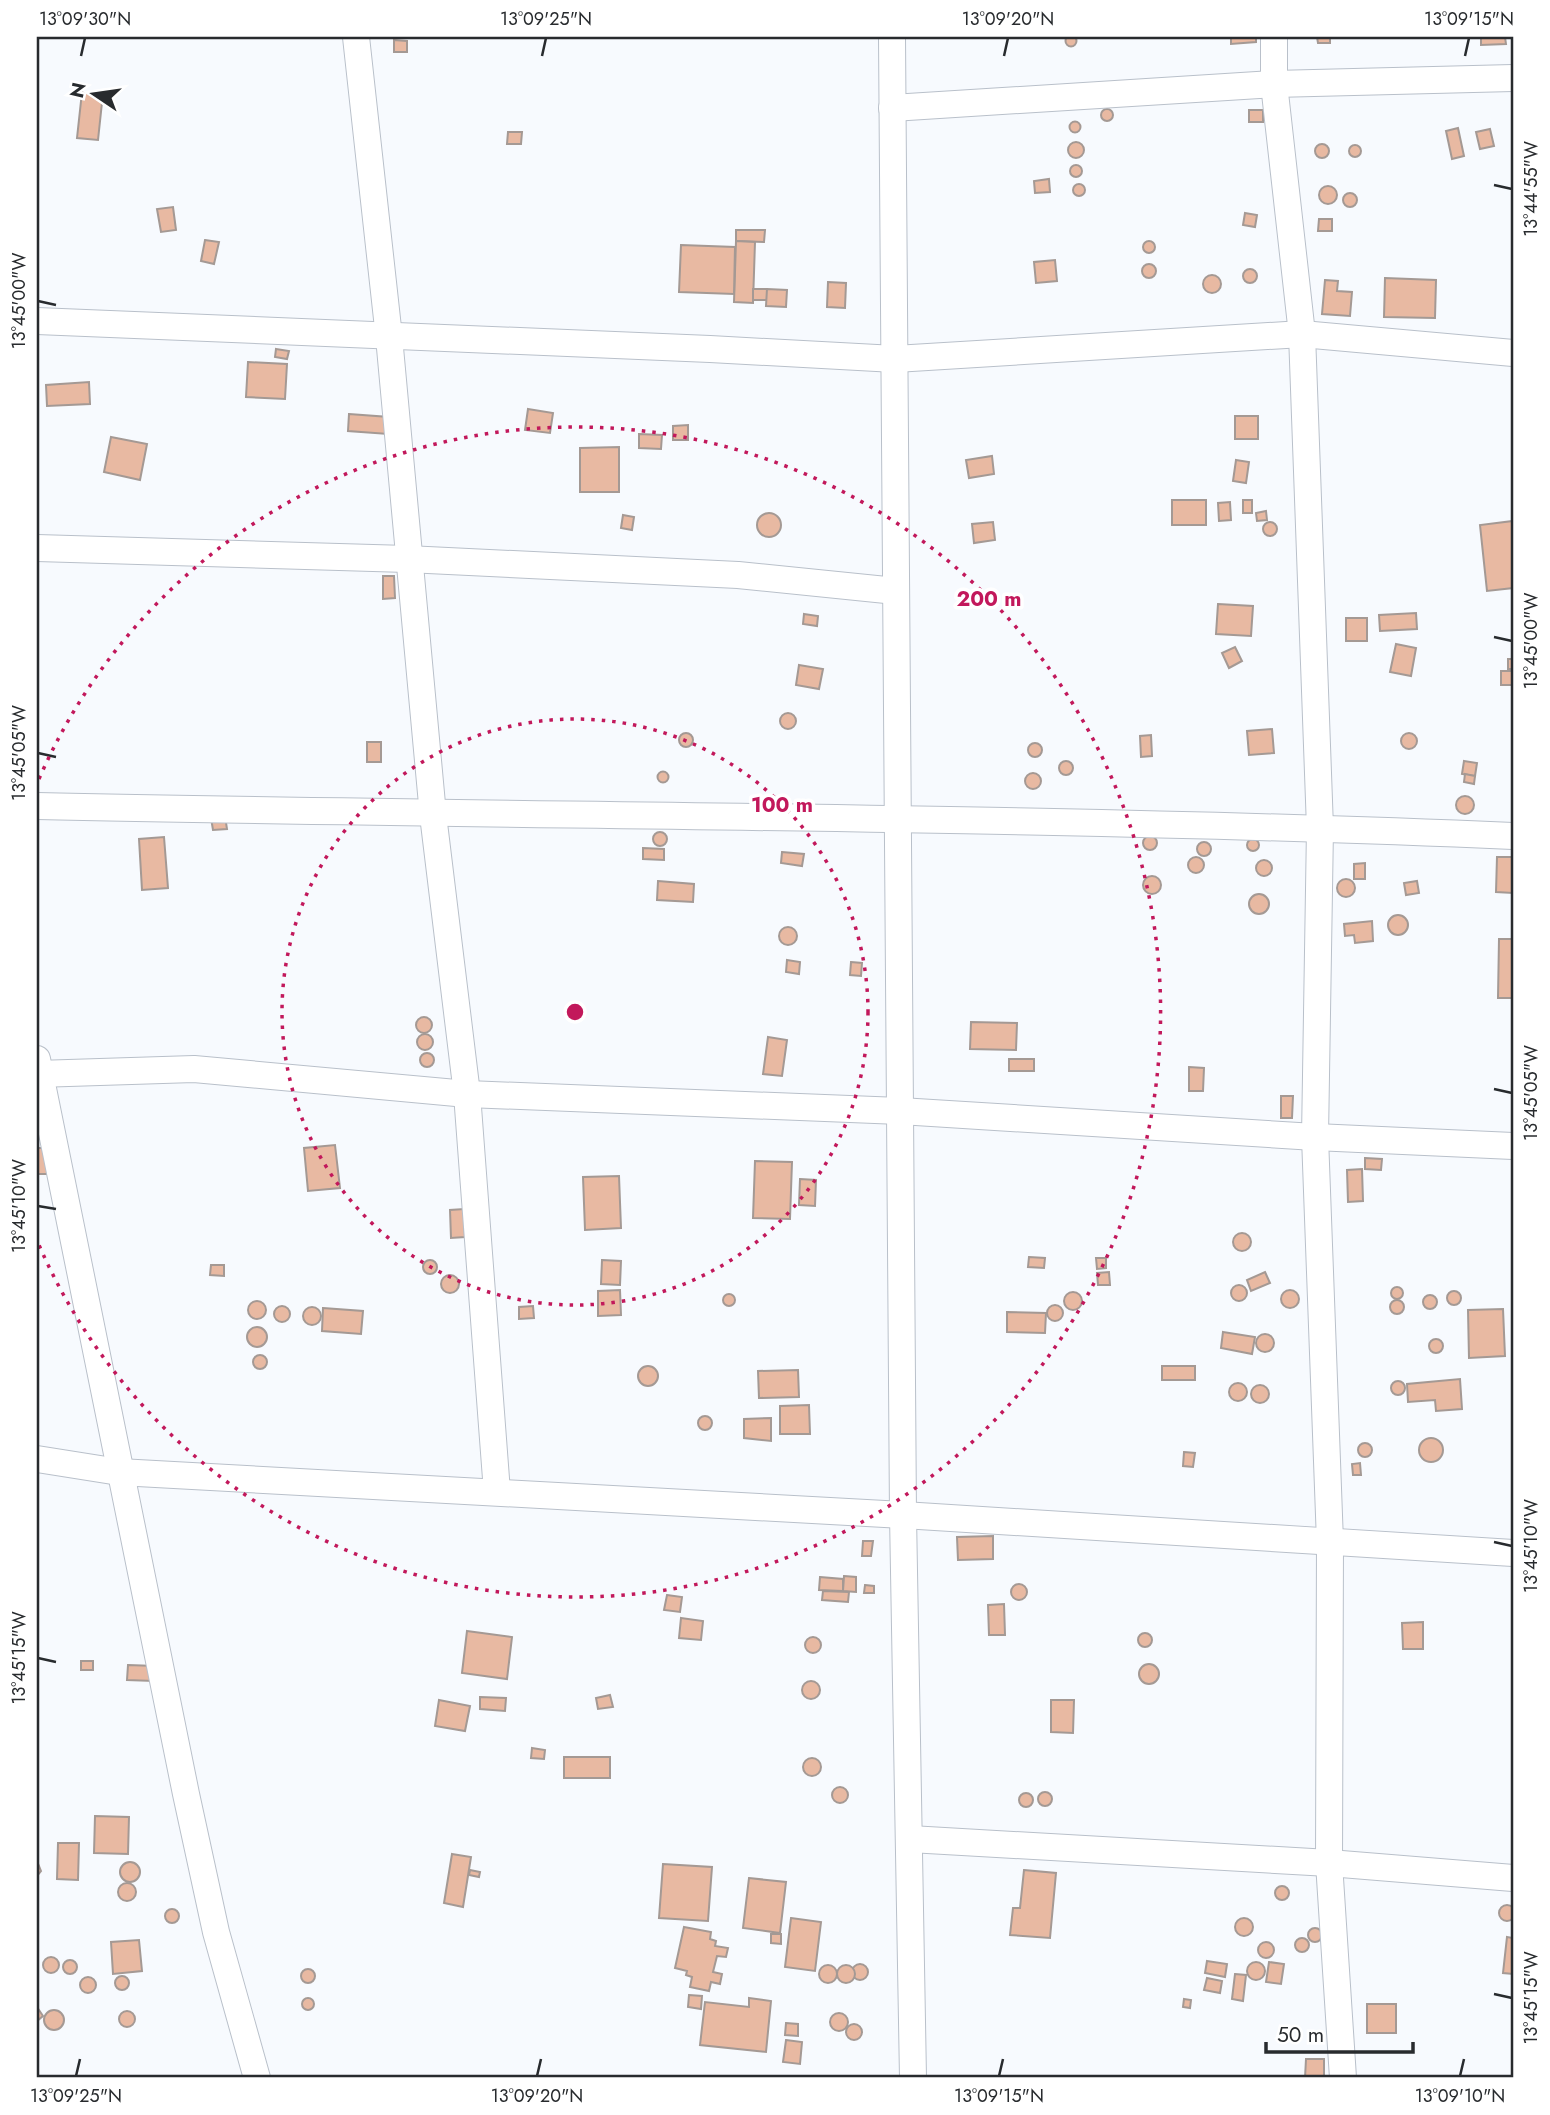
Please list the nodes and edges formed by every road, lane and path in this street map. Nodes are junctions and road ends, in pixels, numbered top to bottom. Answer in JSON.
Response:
{"nodes":[{"id":1,"x":356,"y":37,"type":"edge"},
{"id":2,"x":892,"y":37,"type":"edge"},
{"id":3,"x":1274,"y":37,"type":"edge"},
{"id":4,"x":1513,"y":78,"type":"edge"},
{"id":5,"x":1274,"y":84,"type":"junction"},
{"id":6,"x":892,"y":108,"type":"junction"},
{"id":7,"x":37,"y":321,"type":"edge"},
{"id":8,"x":1302,"y":334,"type":"junction"},
{"id":9,"x":388,"y":337,"type":"junction"},
{"id":10,"x":1513,"y":354,"type":"edge"},
{"id":11,"x":895,"y":359,"type":"junction"},
{"id":12,"x":37,"y":548,"type":"edge"},
{"id":13,"x":407,"y":559,"type":"junction"},
{"id":14,"x":896,"y":591,"type":"junction"},
{"id":15,"x":37,"y":806,"type":"edge"},
{"id":16,"x":433,"y":815,"type":"junction"},
{"id":17,"x":898,"y":821,"type":"junction"},
{"id":18,"x":1320,"y":828,"type":"junction"},
{"id":19,"x":1513,"y":836,"type":"edge"},
{"id":20,"x":38,"y":1069,"type":"edge"},
{"id":21,"x":467,"y":1094,"type":"junction"},
{"id":22,"x":900,"y":1111,"type":"junction"},
{"id":23,"x":1315,"y":1137,"type":"junction"},
{"id":24,"x":1513,"y":1146,"type":"edge"},
{"id":25,"x":37,"y":1459,"type":"edge"},
{"id":26,"x":118,"y":1472,"type":"junction"},
{"id":27,"x":497,"y":1492,"type":"junction"},
{"id":28,"x":903,"y":1515,"type":"junction"},
{"id":29,"x":1330,"y":1542,"type":"junction"},
{"id":30,"x":1513,"y":1553,"type":"edge"},
{"id":31,"x":910,"y":1839,"type":"junction"},
{"id":32,"x":1329,"y":1863,"type":"junction"},
{"id":33,"x":1513,"y":1878,"type":"edge"},
{"id":34,"x":257,"y":2078,"type":"edge"},
{"id":35,"x":913,"y":2078,"type":"edge"},
{"id":36,"x":1343,"y":2078,"type":"edge"}],
"edges":[{"from":1,"to":9,"type":"street"},
{"from":2,"to":6,"type":"street"},
{"from":3,"to":5,"type":"street"},
{"from":4,"to":5,"type":"street"},
{"from":5,"to":6,"type":"street"},
{"from":5,"to":8,"type":"street"},
{"from":6,"to":11,"type":"street"},
{"from":7,"to":9,"type":"street"},
{"from":8,"to":10,"type":"street"},
{"from":8,"to":11,"type":"street"},
{"from":8,"to":18,"type":"street"},
{"from":9,"to":11,"type":"street"},
{"from":9,"to":13,"type":"street"},
{"from":11,"to":14,"type":"street"},
{"from":12,"to":13,"type":"street"},
{"from":13,"to":14,"type":"street"},
{"from":13,"to":16,"type":"street"},
{"from":14,"to":17,"type":"street"},
{"from":15,"to":16,"type":"street"},
{"from":16,"to":17,"type":"street"},
{"from":16,"to":21,"type":"street"},
{"from":17,"to":18,"type":"street"},
{"from":17,"to":22,"type":"street"},
{"from":18,"to":19,"type":"street"},
{"from":18,"to":23,"type":"street"},
{"from":20,"to":21,"type":"street"},
{"from":20,"to":26,"type":"street"},
{"from":21,"to":22,"type":"street"},
{"from":21,"to":27,"type":"street"},
{"from":22,"to":23,"type":"street"},
{"from":22,"to":28,"type":"street"},
{"from":23,"to":24,"type":"street"},
{"from":23,"to":29,"type":"street"},
{"from":25,"to":26,"type":"street"},
{"from":26,"to":27,"type":"street"},
{"from":26,"to":34,"type":"street"},
{"from":27,"to":28,"type":"street"},
{"from":28,"to":29,"type":"street"},
{"from":28,"to":31,"type":"street"},
{"from":29,"to":30,"type":"street"},
{"from":29,"to":32,"type":"street"},
{"from":31,"to":32,"type":"street"},
{"from":31,"to":35,"type":"street"},
{"from":32,"to":33,"type":"street"},
{"from":32,"to":36,"type":"street"}]}
